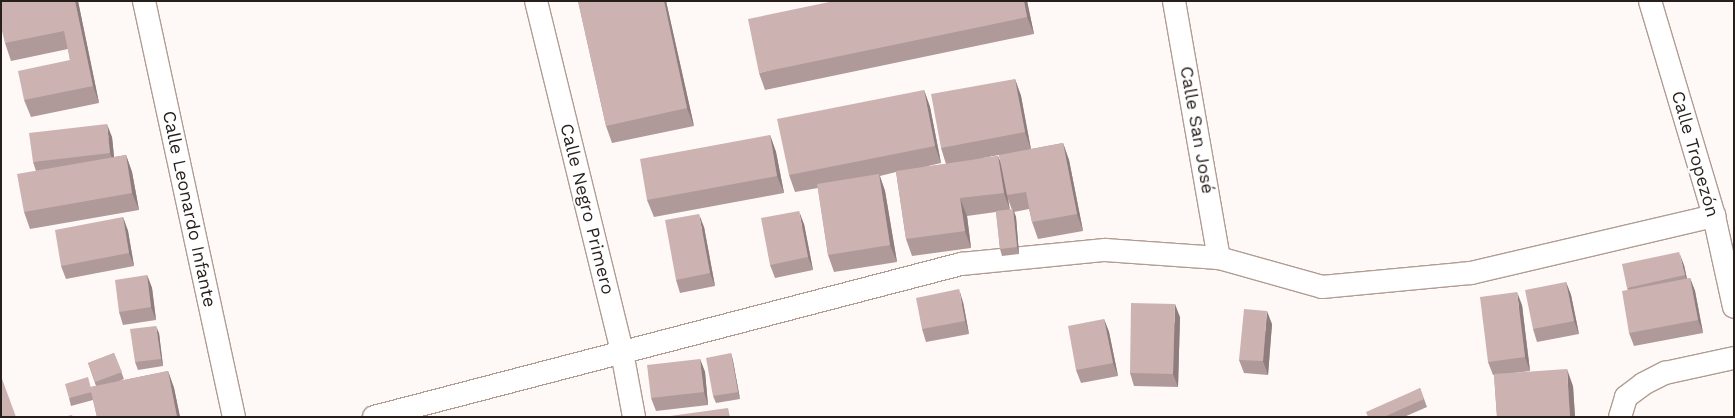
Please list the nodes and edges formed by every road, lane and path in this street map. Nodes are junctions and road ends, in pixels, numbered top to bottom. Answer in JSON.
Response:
{"nodes":[{"id":1,"x":144,"y":1,"type":"edge"},
{"id":2,"x":536,"y":1,"type":"edge"},
{"id":3,"x":1174,"y":1,"type":"edge"},
{"id":4,"x":1650,"y":1,"type":"edge"},
{"id":5,"x":1714,"y":216,"type":"junction"},
{"id":6,"x":1219,"y":258,"type":"junction"},
{"id":7,"x":1734,"y":307,"type":"edge"},
{"id":8,"x":622,"y":352,"type":"junction"},
{"id":9,"x":1734,"y":358,"type":"edge"},
{"id":10,"x":234,"y":417,"type":"edge"},
{"id":11,"x":374,"y":417,"type":"edge"},
{"id":12,"x":634,"y":417,"type":"edge"},
{"id":13,"x":1620,"y":417,"type":"edge"}],
"edges":[{"from":1,"to":10,"type":"street","name":"Calle Leonardo Infante"},
{"from":2,"to":8,"type":"street","name":"Calle Negro Primero"},
{"from":3,"to":6,"type":"street","name":"Calle San José"},
{"from":4,"to":5,"type":"street","name":"Calle Tropezón"},
{"from":5,"to":6,"type":"street"},
{"from":5,"to":7,"type":"street","name":"Calle Tropezón"},
{"from":6,"to":8,"type":"street"},
{"from":8,"to":11,"type":"street"},
{"from":8,"to":12,"type":"street","name":"Calle Negro Primero"},
{"from":9,"to":13,"type":"street"}]}
